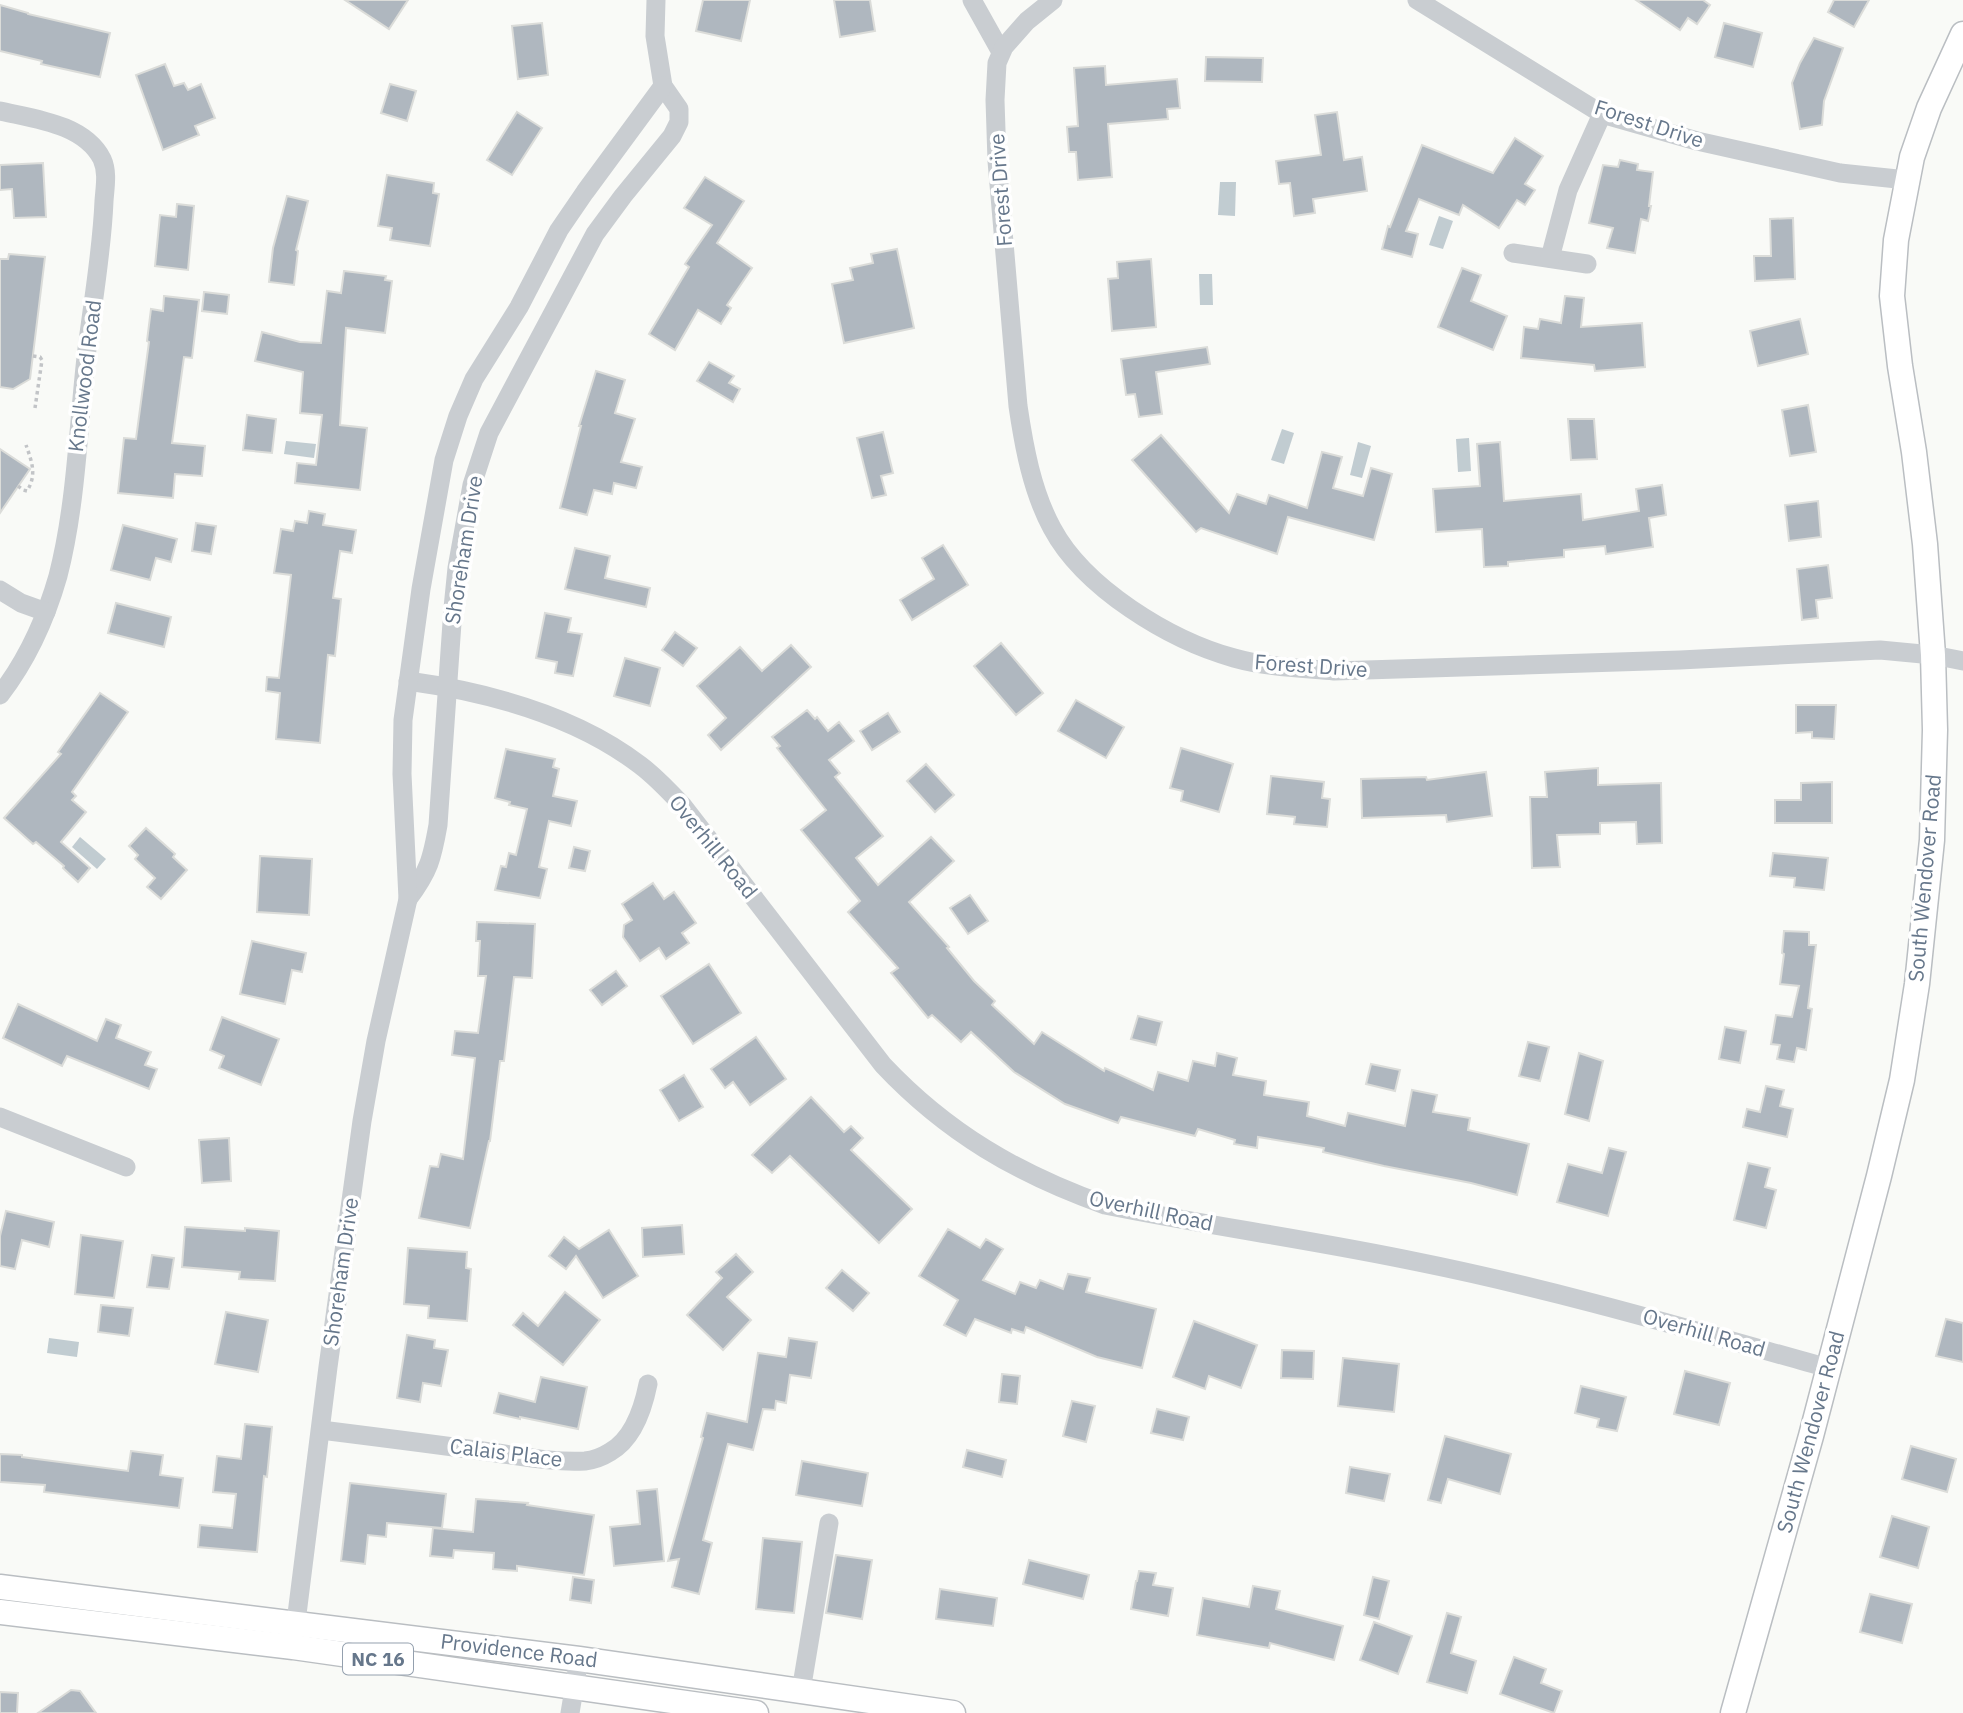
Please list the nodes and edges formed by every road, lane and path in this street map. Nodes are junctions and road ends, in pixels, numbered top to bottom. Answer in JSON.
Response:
{"nodes":[{"id":1,"x":656,"y":0,"type":"edge"},
{"id":2,"x":972,"y":0,"type":"edge"},
{"id":3,"x":1053,"y":0,"type":"edge"},
{"id":4,"x":1417,"y":0,"type":"edge"},
{"id":5,"x":1963,"y":34,"type":"edge"},
{"id":6,"x":1002,"y":52,"type":"junction"},
{"id":7,"x":662,"y":81,"type":"junction"},
{"id":8,"x":0,"y":111,"type":"edge"},
{"id":9,"x":1602,"y":114,"type":"junction"},
{"id":10,"x":1907,"y":180,"type":"junction"},
{"id":11,"x":1513,"y":253,"type":"dead end"},
{"id":12,"x":1550,"y":258,"type":"junction"},
{"id":13,"x":1587,"y":264,"type":"dead end"},
{"id":14,"x":33,"y":356,"type":"dead end"},
{"id":15,"x":35,"y":408,"type":"dead end"},
{"id":16,"x":26,"y":445,"type":"dead end"},
{"id":17,"x":18,"y":486,"type":"dead end"},
{"id":18,"x":0,"y":590,"type":"edge"},
{"id":19,"x":46,"y":611,"type":"junction"},
{"id":20,"x":1933,"y":655,"type":"junction"},
{"id":21,"x":1963,"y":661,"type":"edge"},
{"id":22,"x":408,"y":681,"type":"junction"},
{"id":23,"x":448,"y":687,"type":"junction"},
{"id":24,"x":0,"y":695,"type":"edge"},
{"id":25,"x":408,"y":900,"type":"junction"},
{"id":26,"x":0,"y":1117,"type":"edge"},
{"id":27,"x":126,"y":1167,"type":"dead end"},
{"id":28,"x":1828,"y":1368,"type":"junction"},
{"id":29,"x":648,"y":1384,"type":"dead end"},
{"id":30,"x":321,"y":1430,"type":"junction"},
{"id":31,"x":829,"y":1523,"type":"dead end"},
{"id":32,"x":0,"y":1587,"type":"edge"},
{"id":33,"x":0,"y":1612,"type":"edge"},
{"id":34,"x":294,"y":1635,"type":"junction"},
{"id":35,"x":579,"y":1658,"type":"junction"},
{"id":36,"x":574,"y":1686,"type":"junction"},
{"id":37,"x":801,"y":1691,"type":"junction"},
{"id":38,"x":570,"y":1713,"type":"edge"},
{"id":39,"x":755,"y":1713,"type":"edge"},
{"id":40,"x":953,"y":1713,"type":"edge"},
{"id":41,"x":1733,"y":1713,"type":"edge"}],
"edges":[{"from":1,"to":7,"type":"street"},
{"from":2,"to":6,"type":"street"},
{"from":3,"to":6,"type":"street","name":"Forest Drive"},
{"from":4,"to":9,"type":"street","name":"Forest Drive"},
{"from":5,"to":10,"type":"main road","name":"South Wendover Road"},
{"from":6,"to":20,"type":"street","name":"Forest Drive"},
{"from":7,"to":22,"type":"street","name":"Shoreham Drive"},
{"from":7,"to":23,"type":"street","name":"Shoreham Drive"},
{"from":8,"to":19,"type":"street","name":"Knollwood Road"},
{"from":9,"to":10,"type":"street","name":"Forest Drive"},
{"from":9,"to":12,"type":"street"},
{"from":10,"to":20,"type":"main road","name":"South Wendover Road"},
{"from":11,"to":12,"type":"street"},
{"from":12,"to":13,"type":"street"},
{"from":14,"to":15,"type":"path"},
{"from":16,"to":17,"type":"path"},
{"from":18,"to":19,"type":"street"},
{"from":19,"to":24,"type":"street","name":"Knollwood Road"},
{"from":20,"to":21,"type":"street","name":"Forest Drive"},
{"from":20,"to":28,"type":"main road","name":"South Wendover Road"},
{"from":22,"to":23,"type":"street","name":"Overhill Road"},
{"from":22,"to":25,"type":"street","name":"Shoreham Drive"},
{"from":23,"to":25,"type":"street","name":"Shoreham Drive"},
{"from":23,"to":28,"type":"street","name":"Overhill Road"},
{"from":25,"to":30,"type":"street","name":"Shoreham Drive"},
{"from":26,"to":27,"type":"street"},
{"from":28,"to":41,"type":"main road","name":"South Wendover Road"},
{"from":29,"to":30,"type":"street","name":"Calais Place"},
{"from":30,"to":34,"type":"street","name":"Shoreham Drive"},
{"from":31,"to":37,"type":"street"},
{"from":32,"to":34,"type":"main road","name":"Providence Road","number":"NC 16"},
{"from":33,"to":34,"type":"main road","name":"Providence Road","number":"NC 16"},
{"from":34,"to":35,"type":"main road","name":"Providence Road","number":"NC 16"},
{"from":34,"to":36,"type":"main road","name":"Providence Road","number":"NC 16"},
{"from":35,"to":36,"type":"street"},
{"from":35,"to":37,"type":"main road","name":"Providence Road","number":"NC 16"},
{"from":36,"to":38,"type":"street"},
{"from":36,"to":39,"type":"main road","name":"Providence Road","number":"NC 16"},
{"from":37,"to":40,"type":"main road","name":"Providence Road","number":"NC 16"}]}
